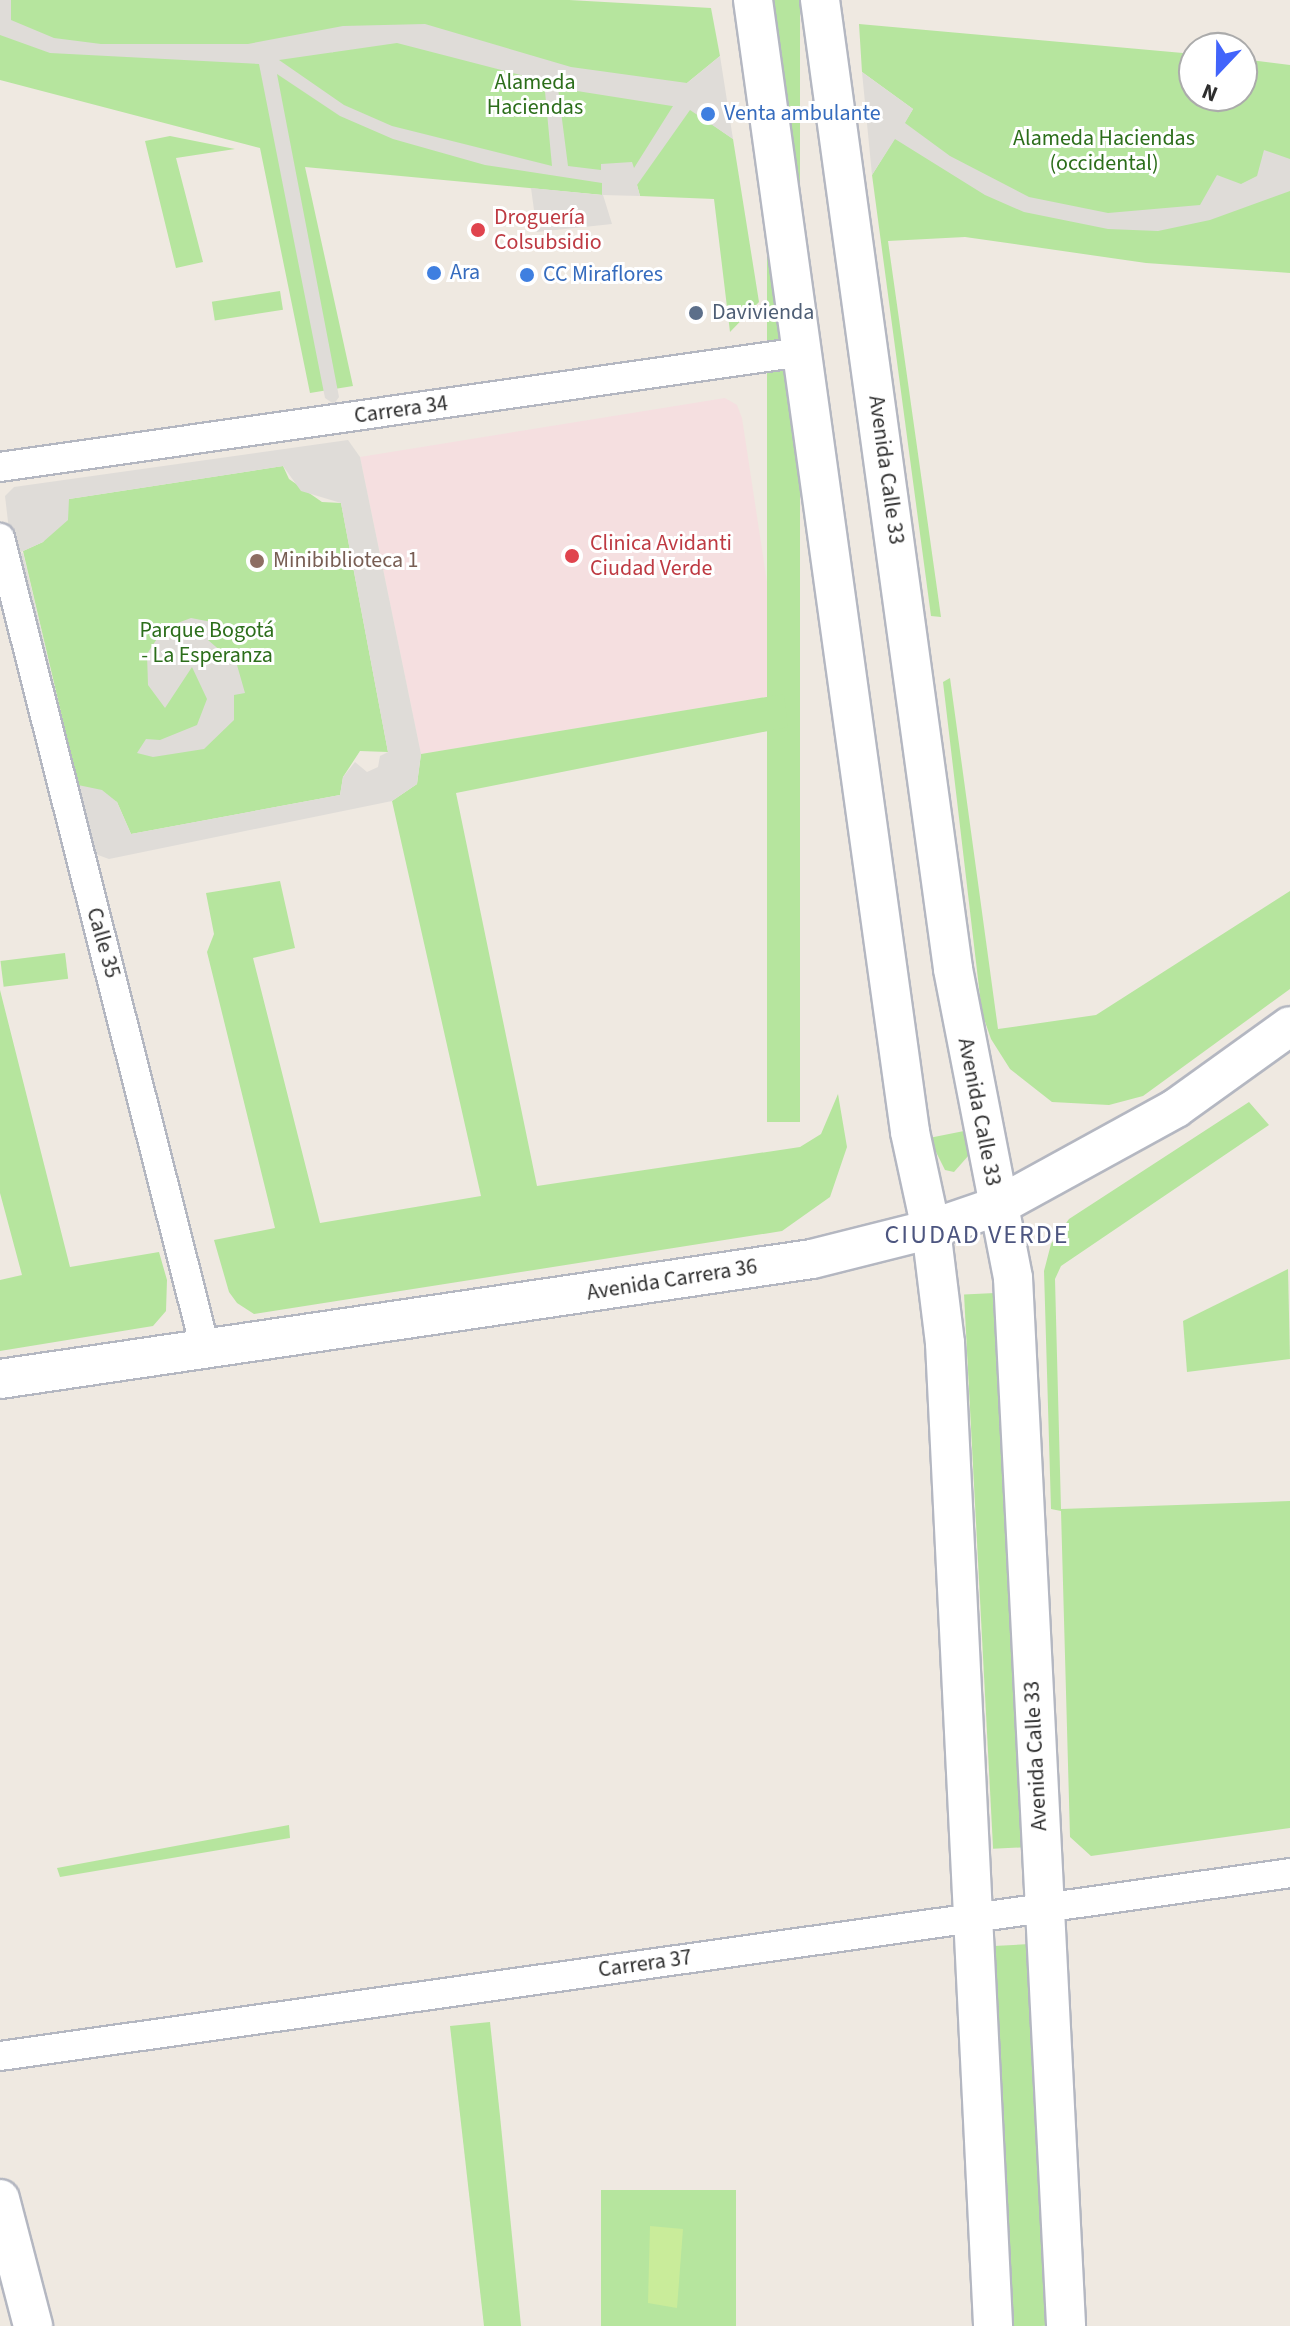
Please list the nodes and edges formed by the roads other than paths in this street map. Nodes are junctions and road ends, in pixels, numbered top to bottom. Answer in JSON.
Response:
{"nodes":[{"id":1,"x":753,"y":0,"type":"edge"},
{"id":2,"x":820,"y":0,"type":"edge"},
{"id":3,"x":801,"y":352,"type":"junction"},
{"id":4,"x":0,"y":467,"type":"edge"},
{"id":5,"x":0,"y":538,"type":"edge"},
{"id":6,"x":1290,"y":1026,"type":"edge"},
{"id":7,"x":998,"y":1206,"type":"junction"},
{"id":8,"x":931,"y":1229,"type":"junction"},
{"id":9,"x":205,"y":1348,"type":"junction"},
{"id":10,"x":0,"y":1379,"type":"edge"},
{"id":11,"x":1290,"y":1873,"type":"edge"},
{"id":12,"x":1043,"y":1907,"type":"junction"},
{"id":13,"x":973,"y":1917,"type":"junction"},
{"id":14,"x":0,"y":2056,"type":"edge"},
{"id":15,"x":0,"y":2199,"type":"edge"},
{"id":16,"x":33,"y":2326,"type":"edge"},
{"id":17,"x":993,"y":2326,"type":"edge"},
{"id":18,"x":1066,"y":2326,"type":"edge"}],
"edges":[{"from":1,"to":3,"type":"main road"},
{"from":2,"to":7,"type":"main road","name":"Avenida Calle 33"},
{"from":3,"to":4,"type":"street","name":"Carrera 34"},
{"from":3,"to":8,"type":"main road"},
{"from":5,"to":9,"type":"street","name":"Calle 35"},
{"from":6,"to":7,"type":"main road","name":"Avenida Carrera 36"},
{"from":7,"to":8,"type":"main road","name":"Avenida Carrera 36"},
{"from":7,"to":12,"type":"main road","name":"Avenida Calle 33"},
{"from":8,"to":9,"type":"main road","name":"Avenida Carrera 36"},
{"from":8,"to":13,"type":"main road"},
{"from":9,"to":10,"type":"main road","name":"Avenida Carrera 36"},
{"from":11,"to":12,"type":"street","name":"Carrera 37"},
{"from":12,"to":13,"type":"street","name":"Carrera 37"},
{"from":12,"to":18,"type":"main road","name":"Avenida Calle 33"},
{"from":13,"to":14,"type":"street","name":"Carrera 37"},
{"from":13,"to":17,"type":"main road"},
{"from":15,"to":16,"type":"main road"}]}
